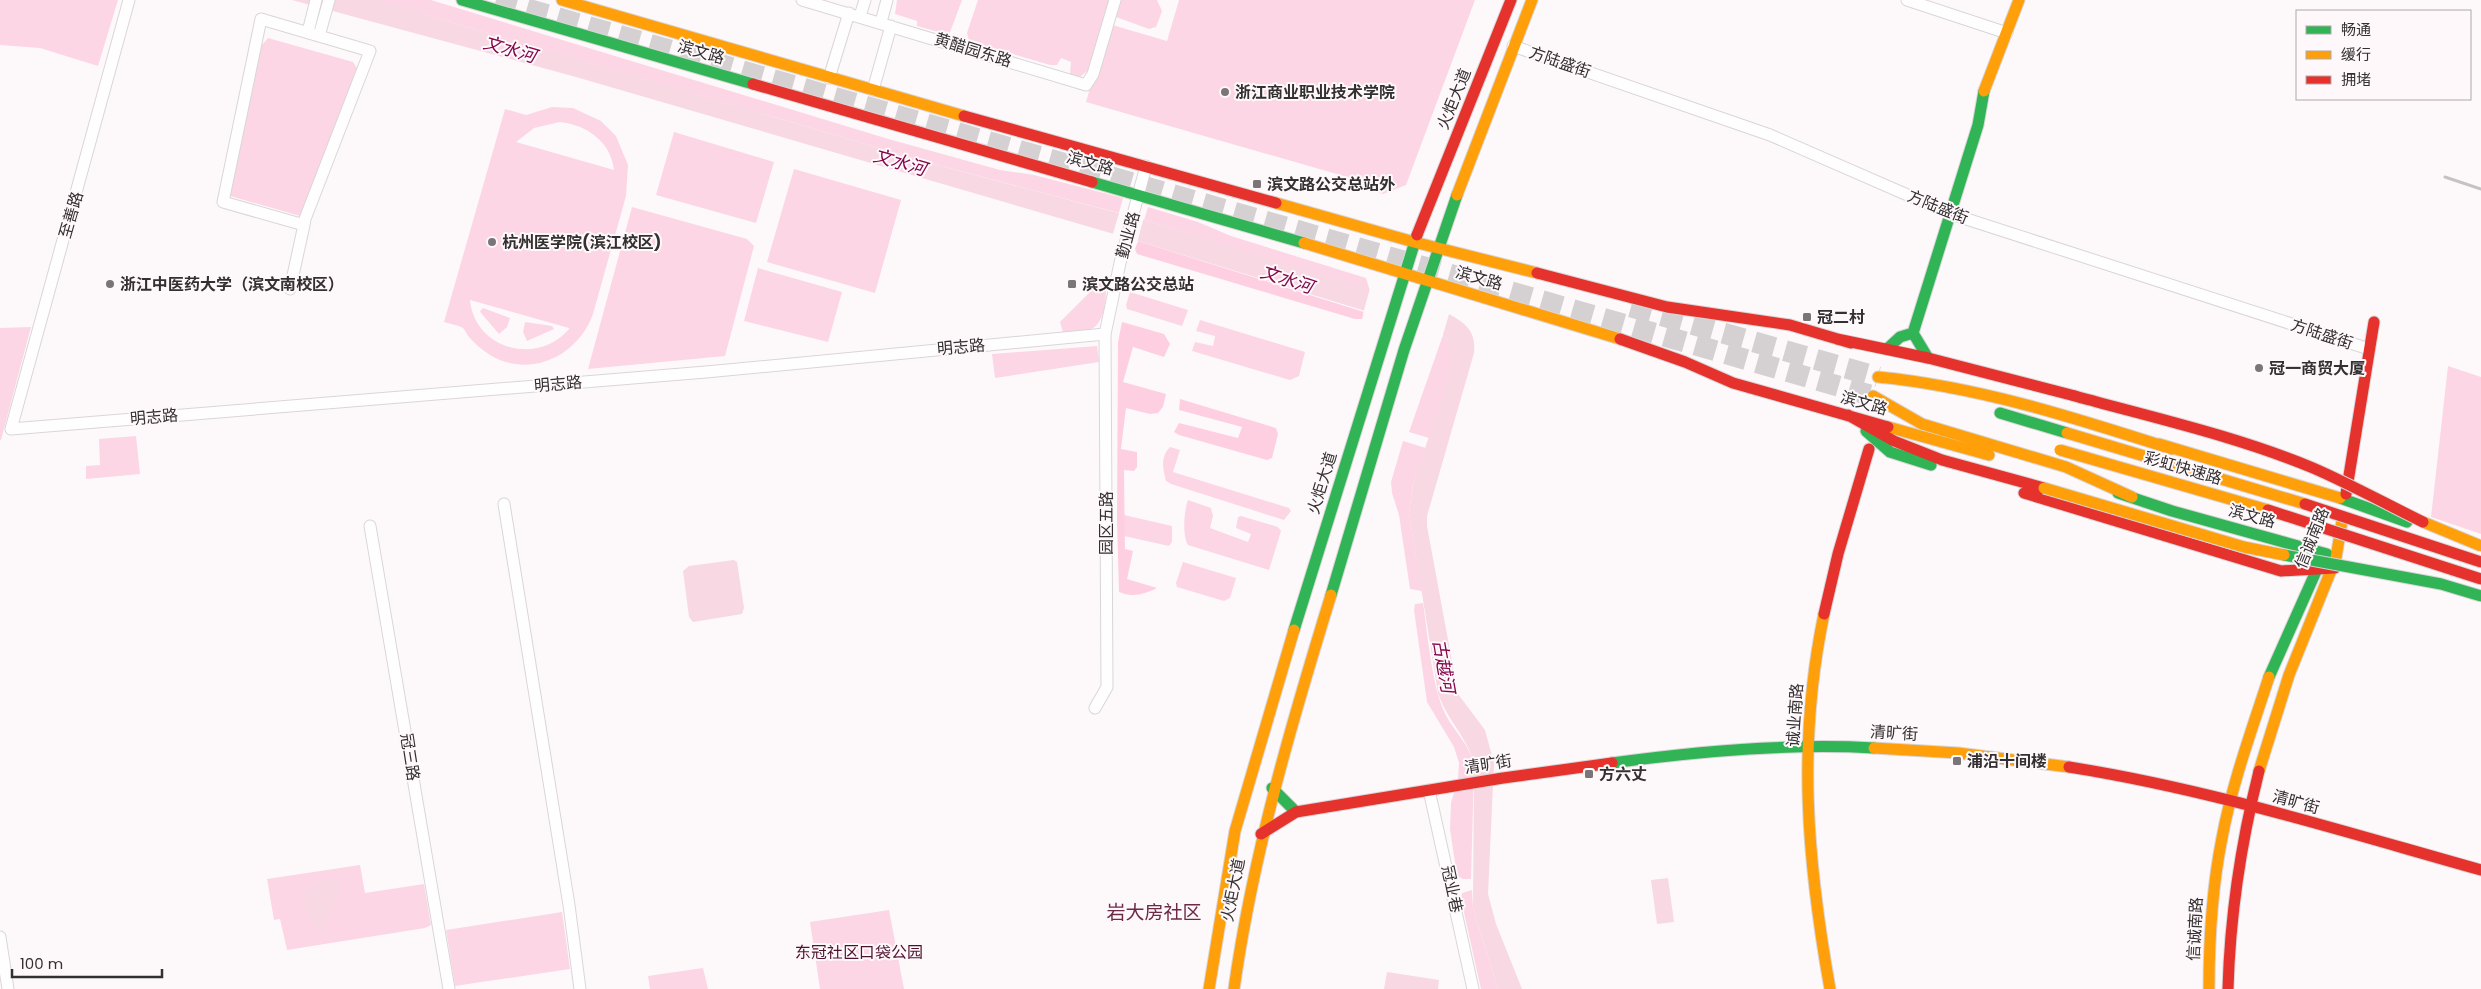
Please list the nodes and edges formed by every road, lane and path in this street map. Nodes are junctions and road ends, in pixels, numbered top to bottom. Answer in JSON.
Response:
{"nodes":[{"id":1,"x":129,"y":0,"type":"edge"},
{"id":2,"x":316,"y":0,"type":"edge"},
{"id":3,"x":329,"y":0,"type":"edge"},
{"id":4,"x":462,"y":0,"type":"edge"},
{"id":5,"x":562,"y":0,"type":"edge"},
{"id":6,"x":802,"y":0,"type":"edge"},
{"id":7,"x":865,"y":0,"type":"edge"},
{"id":8,"x":887,"y":0,"type":"edge"},
{"id":9,"x":1115,"y":0,"type":"edge"},
{"id":10,"x":1511,"y":0,"type":"edge"},
{"id":11,"x":1532,"y":0,"type":"edge"},
{"id":12,"x":1907,"y":0,"type":"edge"},
{"id":13,"x":2019,"y":0,"type":"edge"},
{"id":14,"x":848,"y":13,"type":"junction"},
{"id":15,"x":860,"y":16,"type":"junction"},
{"id":16,"x":886,"y":24,"type":"junction"},
{"id":17,"x":312,"y":30,"type":"junction"},
{"id":18,"x":2006,"y":33,"type":"junction"},
{"id":19,"x":1513,"y":46,"type":"junction"},
{"id":20,"x":830,"y":78,"type":"junction"},
{"id":21,"x":873,"y":90,"type":"junction"},
{"id":22,"x":1146,"y":166,"type":"junction"},
{"id":23,"x":1138,"y":194,"type":"junction"},
{"id":24,"x":1951,"y":214,"type":"junction"},
{"id":25,"x":304,"y":225,"type":"junction"},
{"id":26,"x":1414,"y":242,"type":"junction"},
{"id":27,"x":1440,"y":246,"type":"junction"},
{"id":28,"x":1405,"y":272,"type":"junction"},
{"id":29,"x":1427,"y":280,"type":"junction"},
{"id":30,"x":290,"y":289,"type":"dead end"},
{"id":31,"x":2374,"y":322,"type":"dead end"},
{"id":32,"x":1913,"y":333,"type":"junction"},
{"id":33,"x":1105,"y":334,"type":"junction"},
{"id":34,"x":1837,"y":339,"type":"junction"},
{"id":35,"x":1886,"y":349,"type":"junction"},
{"id":36,"x":2370,"y":349,"type":"junction"},
{"id":37,"x":1928,"y":358,"type":"junction"},
{"id":38,"x":1972,"y":405,"type":"dead end"},
{"id":39,"x":1920,"y":410,"type":"dead end"},
{"id":40,"x":1991,"y":410,"type":"dead end"},
{"id":41,"x":1848,"y":415,"type":"junction"},
{"id":42,"x":1858,"y":424,"type":"junction"},
{"id":43,"x":11,"y":428,"type":"joint"},
{"id":44,"x":1869,"y":449,"type":"junction"},
{"id":45,"x":1886,"y":449,"type":"junction"},
{"id":46,"x":2055,"y":449,"type":"dead end"},
{"id":47,"x":2172,"y":449,"type":"junction"},
{"id":48,"x":2132,"y":497,"type":"junction"},
{"id":49,"x":2345,"y":500,"type":"junction"},
{"id":50,"x":504,"y":504,"type":"dead end"},
{"id":51,"x":370,"y":526,"type":"dead end"},
{"id":52,"x":2481,"y":547,"type":"edge"},
{"id":53,"x":2324,"y":553,"type":"junction"},
{"id":54,"x":2337,"y":557,"type":"junction"},
{"id":55,"x":2481,"y":562,"type":"edge"},
{"id":56,"x":2361,"y":565,"type":"junction"},
{"id":57,"x":2332,"y":568,"type":"junction"},
{"id":58,"x":2317,"y":570,"type":"junction"},
{"id":59,"x":2481,"y":579,"type":"edge"},
{"id":60,"x":2481,"y":596,"type":"edge"},
{"id":61,"x":2481,"y":604,"type":"edge"},
{"id":62,"x":1274,"y":694,"type":"junction"},
{"id":63,"x":1298,"y":702,"type":"junction"},
{"id":64,"x":1095,"y":708,"type":"dead end"},
{"id":65,"x":1808,"y":746,"type":"junction"},
{"id":66,"x":1272,"y":788,"type":"junction"},
{"id":67,"x":1429,"y":790,"type":"junction"},
{"id":68,"x":2232,"y":801,"type":"junction"},
{"id":69,"x":2250,"y":806,"type":"junction"},
{"id":70,"x":1296,"y":812,"type":"junction"},
{"id":71,"x":1261,"y":834,"type":"junction"},
{"id":72,"x":2481,"y":870,"type":"edge"},
{"id":73,"x":0,"y":937,"type":"edge"},
{"id":74,"x":8,"y":989,"type":"edge"},
{"id":75,"x":449,"y":989,"type":"edge"},
{"id":76,"x":580,"y":989,"type":"edge"},
{"id":77,"x":1210,"y":989,"type":"edge"},
{"id":78,"x":1234,"y":989,"type":"edge"},
{"id":79,"x":1473,"y":989,"type":"edge"},
{"id":80,"x":1830,"y":989,"type":"edge"},
{"id":81,"x":2209,"y":989,"type":"edge"},
{"id":82,"x":2228,"y":989,"type":"edge"}],
"edges":[{"from":1,"to":43,"type":"street","name":"至善路"},
{"from":2,"to":17,"type":"street"},
{"from":3,"to":17,"type":"street"},
{"from":4,"to":23,"type":"main road","name":"滨文路"},
{"from":5,"to":20,"type":"main road","name":"滨文路"},
{"from":6,"to":14,"type":"street","name":"黄醋园东路"},
{"from":7,"to":15,"type":"street"},
{"from":8,"to":16,"type":"street"},
{"from":9,"to":16,"type":"street","name":"黄醋园东路"},
{"from":10,"to":26,"type":"main road","name":"火炬大道"},
{"from":11,"to":19,"type":"main road","name":"火炬大道"},
{"from":12,"to":18,"type":"street"},
{"from":13,"to":18,"type":"main road"},
{"from":14,"to":15,"type":"street","name":"黄醋园东路"},
{"from":14,"to":20,"type":"street"},
{"from":15,"to":16,"type":"street","name":"黄醋园东路"},
{"from":16,"to":21,"type":"street"},
{"from":17,"to":25,"type":"street"},
{"from":17,"to":25,"type":"street"},
{"from":18,"to":24,"type":"main road"},
{"from":19,"to":24,"type":"street","name":"方陆盛街"},
{"from":19,"to":27,"type":"main road","name":"火炬大道"},
{"from":20,"to":21,"type":"main road","name":"滨文路"},
{"from":21,"to":22,"type":"main road","name":"滨文路"},
{"from":22,"to":23,"type":"street","name":"勤业路"},
{"from":22,"to":26,"type":"main road","name":"滨文路"},
{"from":23,"to":28,"type":"main road","name":"滨文路"},
{"from":23,"to":33,"type":"street","name":"勤业路"},
{"from":24,"to":32,"type":"main road"},
{"from":24,"to":36,"type":"street","name":"方陆盛街"},
{"from":25,"to":30,"type":"street"},
{"from":26,"to":27,"type":"main road","name":"滨文路"},
{"from":26,"to":28,"type":"main road","name":"火炬大道"},
{"from":27,"to":29,"type":"main road","name":"火炬大道"},
{"from":27,"to":34,"type":"main road","name":"滨文路"},
{"from":28,"to":29,"type":"main road","name":"滨文路"},
{"from":28,"to":62,"type":"main road","name":"火炬大道"},
{"from":29,"to":41,"type":"main road","name":"滨文路"},
{"from":29,"to":63,"type":"main road","name":"火炬大道"},
{"from":31,"to":36,"type":"main road"},
{"from":32,"to":35,"type":"main road"},
{"from":32,"to":37,"type":"main road"},
{"from":33,"to":43,"type":"street","name":"明志路"},
{"from":33,"to":64,"type":"street","name":"园区五路"},
{"from":34,"to":35,"type":"main road"},
{"from":34,"to":47,"type":"main road","name":"滨文路"},
{"from":35,"to":37,"type":"main road"},
{"from":36,"to":49,"type":"main road"},
{"from":37,"to":52,"type":"main road","bridge":true},
{"from":38,"to":47,"type":"main road"},
{"from":39,"to":48,"type":"main road"},
{"from":40,"to":55,"type":"main road","name":"彩虹快速路","bridge":true},
{"from":41,"to":42,"type":"main road"},
{"from":41,"to":48,"type":"main road","name":"滨文路"},
{"from":41,"to":60,"type":"main road","bridge":true},
{"from":42,"to":44,"type":"main road"},
{"from":42,"to":45,"type":"main road"},
{"from":44,"to":45,"type":"main road"},
{"from":44,"to":65,"type":"main road","name":"诚业南路"},
{"from":45,"to":58,"type":"main road"},
{"from":46,"to":59,"type":"main road","name":"彩虹快速路","bridge":true},
{"from":47,"to":49,"type":"main road","name":"滨文路"},
{"from":48,"to":53,"type":"main road","name":"滨文路"},
{"from":49,"to":52,"type":"main road","name":"滨文路"},
{"from":49,"to":53,"type":"main road","name":"信诚南路"},
{"from":49,"to":54,"type":"main road","name":"信诚南路"},
{"from":50,"to":76,"type":"street"},
{"from":51,"to":75,"type":"street","name":"冠三路"},
{"from":53,"to":54,"type":"main road","name":"滨文路"},
{"from":53,"to":58,"type":"main road","name":"信诚南路"},
{"from":54,"to":56,"type":"main road","name":"滨文路"},
{"from":54,"to":57,"type":"main road","name":"信诚南路"},
{"from":56,"to":57,"type":"main road"},
{"from":56,"to":61,"type":"main road","name":"滨文路"},
{"from":57,"to":58,"type":"main road"},
{"from":57,"to":69,"type":"main road","name":"信诚南路"},
{"from":58,"to":68,"type":"main road","name":"信诚南路"},
{"from":62,"to":63,"type":"main road"},
{"from":62,"to":77,"type":"main road","name":"火炬大道"},
{"from":63,"to":66,"type":"main road","name":"火炬大道"},
{"from":65,"to":67,"type":"main road","name":"清旷街"},
{"from":65,"to":68,"type":"main road","name":"清旷街"},
{"from":65,"to":80,"type":"main road","name":"诚业南路"},
{"from":66,"to":70,"type":"main road"},
{"from":66,"to":71,"type":"main road","name":"火炬大道"},
{"from":67,"to":70,"type":"main road","name":"清旷街"},
{"from":67,"to":79,"type":"street","name":"冠业巷"},
{"from":68,"to":69,"type":"main road","name":"清旷街"},
{"from":68,"to":81,"type":"main road","name":"信诚南路"},
{"from":69,"to":72,"type":"main road","name":"清旷街"},
{"from":69,"to":82,"type":"main road","name":"信诚南路"},
{"from":70,"to":71,"type":"main road","name":"清旷街"},
{"from":71,"to":78,"type":"main road","name":"火炬大道"},
{"from":73,"to":74,"type":"street"}]}
